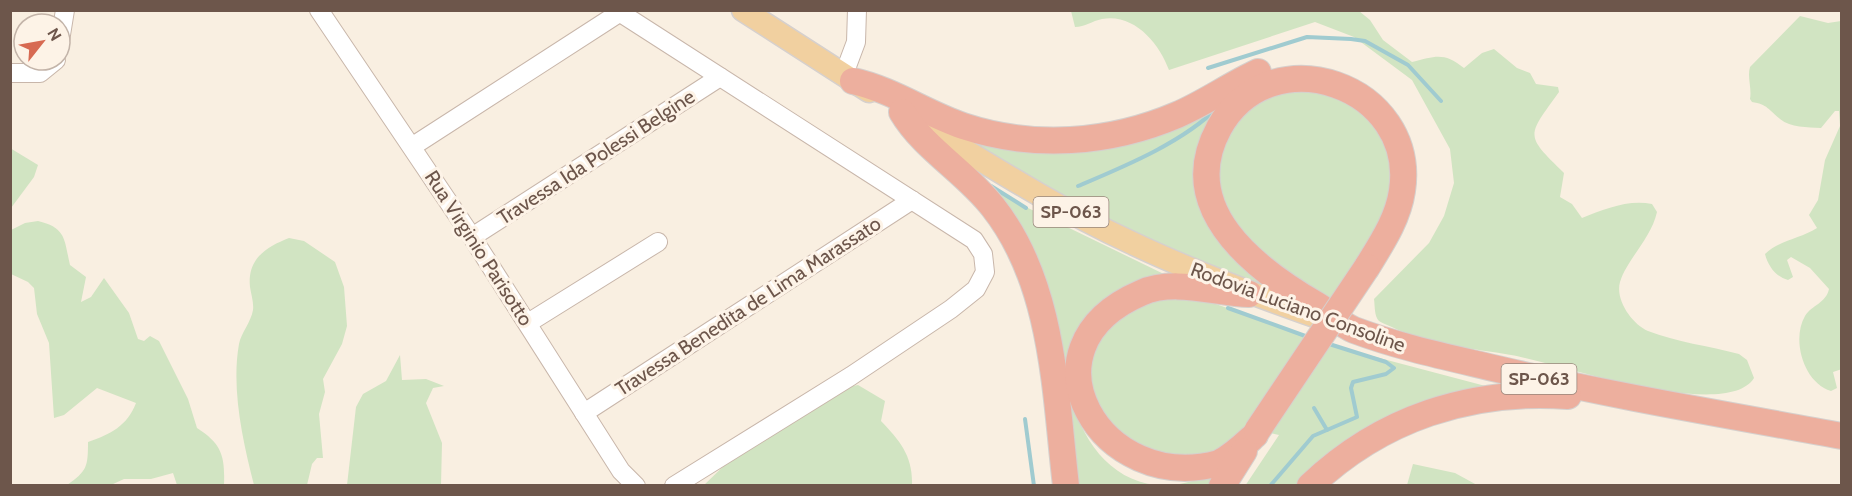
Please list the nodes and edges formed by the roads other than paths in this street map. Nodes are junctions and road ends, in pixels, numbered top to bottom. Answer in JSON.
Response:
{"nodes":[{"id":1,"x":319,"y":10,"type":"edge"},
{"id":2,"x":743,"y":10,"type":"edge"},
{"id":3,"x":857,"y":10,"type":"edge"},
{"id":4,"x":617,"y":12,"type":"edge"},
{"id":5,"x":37,"y":72,"type":"edge"},
{"id":6,"x":10,"y":73,"type":"edge"},
{"id":7,"x":720,"y":77,"type":"junction"},
{"id":8,"x":848,"y":78,"type":"junction"},
{"id":9,"x":902,"y":112,"type":"junction"},
{"id":10,"x":413,"y":146,"type":"junction"},
{"id":11,"x":912,"y":200,"type":"junction"},
{"id":12,"x":472,"y":237,"type":"junction"},
{"id":13,"x":658,"y":242,"type":"dead end"},
{"id":14,"x":1373,"y":270,"type":"junction"},
{"id":15,"x":1249,"y":294,"type":"junction"},
{"id":16,"x":528,"y":323,"type":"junction"},
{"id":17,"x":1350,"y":328,"type":"junction"},
{"id":18,"x":1652,"y":401,"type":"junction"},
{"id":19,"x":584,"y":413,"type":"junction"},
{"id":20,"x":1261,"y":433,"type":"junction"},
{"id":21,"x":1842,"y":436,"type":"edge"},
{"id":22,"x":636,"y":486,"type":"edge"},
{"id":23,"x":674,"y":486,"type":"edge"},
{"id":24,"x":1066,"y":486,"type":"edge"},
{"id":25,"x":1222,"y":486,"type":"edge"},
{"id":26,"x":1238,"y":486,"type":"edge"},
{"id":27,"x":1310,"y":486,"type":"edge"}],
"edges":[{"from":1,"to":10,"type":"street","name":"Rua Virginio Parisotto"},
{"from":2,"to":8,"type":"main road","name":"Rodovia Luciano Consoline","number":"SP-063"},
{"from":3,"to":8,"type":"street"},
{"from":4,"to":7,"type":"street"},
{"from":4,"to":10,"type":"street"},
{"from":5,"to":6,"type":"street"},
{"from":7,"to":11,"type":"street"},
{"from":7,"to":12,"type":"street","name":"Travessa Ida Polessi Belgine"},
{"from":8,"to":9,"type":"main road","name":"Rodovia Luciano Consoline","number":"SP-063"},
{"from":8,"to":14,"type":"highway"},
{"from":9,"to":15,"type":"main road","name":"Rodovia Luciano Consoline","number":"SP-063"},
{"from":9,"to":24,"type":"highway"},
{"from":10,"to":12,"type":"street","name":"Rua Virginio Parisotto"},
{"from":11,"to":19,"type":"street","name":"Travessa Benedita de Lima Marassato"},
{"from":11,"to":23,"type":"street"},
{"from":12,"to":16,"type":"street","name":"Rua Virginio Parisotto"},
{"from":13,"to":16,"type":"street"},
{"from":14,"to":17,"type":"highway"},
{"from":14,"to":20,"type":"highway","bridge":true},
{"from":15,"to":17,"type":"main road","name":"Rodovia Luciano Consoline","number":"SP-063"},
{"from":15,"to":20,"type":"highway"},
{"from":16,"to":19,"type":"street","name":"Rua Virginio Parisotto"},
{"from":17,"to":18,"type":"highway","name":"Rodovia Luciano Consoline","number":"SP-063"},
{"from":18,"to":21,"type":"highway","name":"Rodovia Luciano Consoline","number":"SP-063"},
{"from":18,"to":27,"type":"highway"},
{"from":19,"to":22,"type":"street","name":"Rua Virginio Parisotto"},
{"from":20,"to":25,"type":"highway"},
{"from":20,"to":26,"type":"highway"}]}
